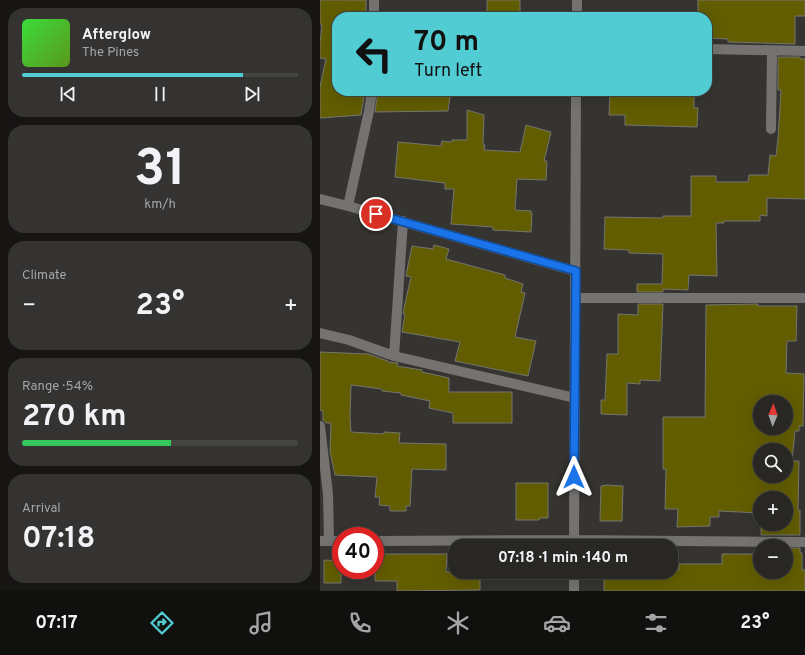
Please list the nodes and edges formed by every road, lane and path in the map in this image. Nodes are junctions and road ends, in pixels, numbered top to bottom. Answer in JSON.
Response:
{"nodes":[{"id":1,"x":374,"y":0,"type":"edge"},
{"id":2,"x":577,"y":0,"type":"edge"},
{"id":3,"x":374,"y":12,"type":"edge"},
{"id":4,"x":577,"y":12,"type":"edge"},
{"id":5,"x":712,"y":49,"type":"edge"},
{"id":6,"x":772,"y":51,"type":"junction"},
{"id":7,"x":805,"y":51,"type":"edge"},
{"id":8,"x":371,"y":96,"type":"edge"},
{"id":9,"x":576,"y":96,"type":"edge"},
{"id":10,"x":771,"y":129,"type":"dead end"},
{"id":11,"x":320,"y":199,"type":"edge"},
{"id":12,"x":348,"y":206,"type":"junction"},
{"id":13,"x":403,"y":221,"type":"junction"},
{"id":14,"x":576,"y":271,"type":"junction"},
{"id":15,"x":575,"y":298,"type":"junction"},
{"id":16,"x":805,"y":298,"type":"edge"},
{"id":17,"x":320,"y":333,"type":"edge"},
{"id":18,"x":394,"y":356,"type":"junction"},
{"id":19,"x":575,"y":398,"type":"junction"},
{"id":20,"x":320,"y":426,"type":"edge"},
{"id":21,"x":574,"y":539,"type":"edge"},
{"id":22,"x":324,"y":541,"type":"edge"},
{"id":23,"x":384,"y":541,"type":"edge"},
{"id":24,"x":448,"y":542,"type":"edge"},
{"id":25,"x":805,"y":542,"type":"edge"},
{"id":26,"x":678,"y":543,"type":"edge"},
{"id":27,"x":574,"y":579,"type":"edge"},
{"id":28,"x":574,"y":591,"type":"edge"}],
"edges":[{"from":1,"to":3,"type":"street"},
{"from":2,"to":4,"type":"street"},
{"from":5,"to":6,"type":"street"},
{"from":6,"to":7,"type":"street"},
{"from":6,"to":10,"type":"street"},
{"from":8,"to":12,"type":"street"},
{"from":9,"to":14,"type":"street"},
{"from":11,"to":12,"type":"street"},
{"from":12,"to":13,"type":"street"},
{"from":13,"to":14,"type":"street"},
{"from":13,"to":18,"type":"street"},
{"from":14,"to":15,"type":"street"},
{"from":15,"to":16,"type":"street"},
{"from":15,"to":19,"type":"street"},
{"from":17,"to":18,"type":"street"},
{"from":18,"to":19,"type":"street"},
{"from":19,"to":21,"type":"street"},
{"from":20,"to":22,"type":"street"},
{"from":23,"to":24,"type":"street"},
{"from":25,"to":26,"type":"street"},
{"from":27,"to":28,"type":"street"}]}
